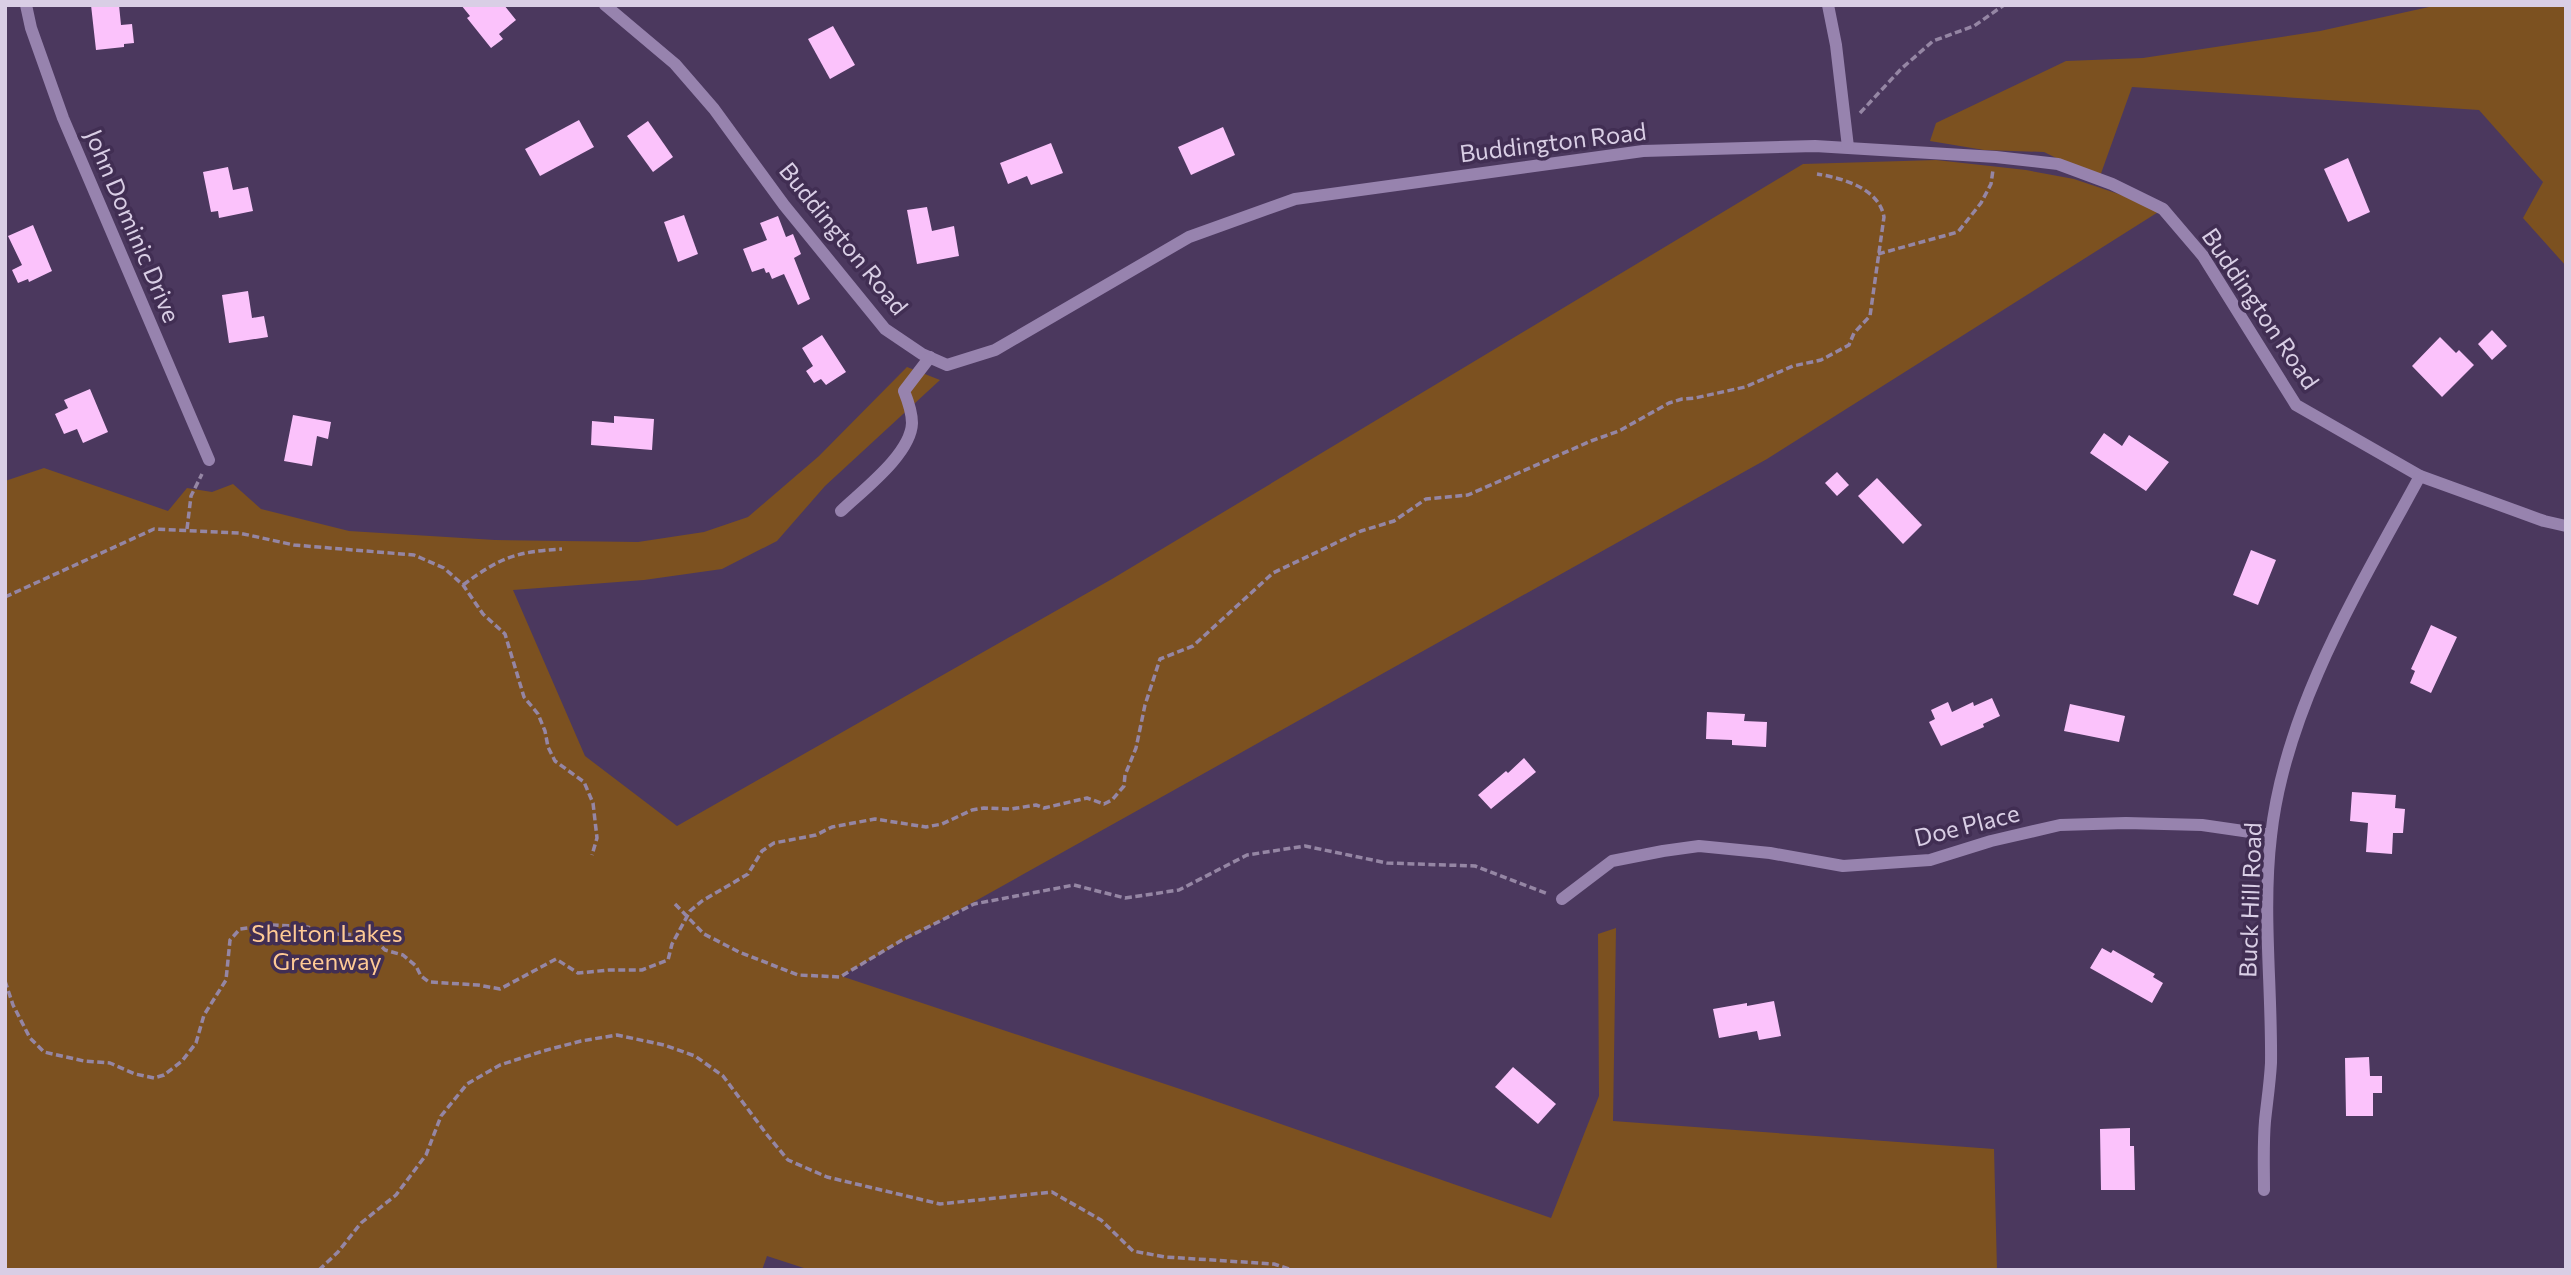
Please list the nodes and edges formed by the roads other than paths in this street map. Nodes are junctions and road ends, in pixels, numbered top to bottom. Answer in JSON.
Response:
{"nodes":[{"id":1,"x":26,"y":5,"type":"edge"},
{"id":2,"x":605,"y":5,"type":"edge"},
{"id":3,"x":1829,"y":5,"type":"edge"},
{"id":4,"x":1848,"y":147,"type":"junction"},
{"id":5,"x":930,"y":358,"type":"junction"},
{"id":6,"x":209,"y":460,"type":"road end"},
{"id":7,"x":2420,"y":476,"type":"junction"},
{"id":8,"x":841,"y":511,"type":"dead end"},
{"id":9,"x":2566,"y":526,"type":"edge"},
{"id":10,"x":2271,"y":835,"type":"junction"},
{"id":11,"x":1562,"y":899,"type":"road end"},
{"id":12,"x":2264,"y":1190,"type":"dead end"}],
"edges":[{"from":1,"to":6,"type":"street","name":"John Dominic Drive"},
{"from":2,"to":5,"type":"street","name":"Buddington Road"},
{"from":3,"to":4,"type":"street"},
{"from":4,"to":5,"type":"street","name":"Buddington Road"},
{"from":4,"to":7,"type":"street","name":"Buddington Road"},
{"from":5,"to":8,"type":"street"},
{"from":7,"to":9,"type":"street","name":"Buddington Road"},
{"from":7,"to":10,"type":"street","name":"Buck Hill Road"},
{"from":10,"to":11,"type":"street","name":"Doe Place"},
{"from":10,"to":12,"type":"street","name":"Buck Hill Road"}]}
